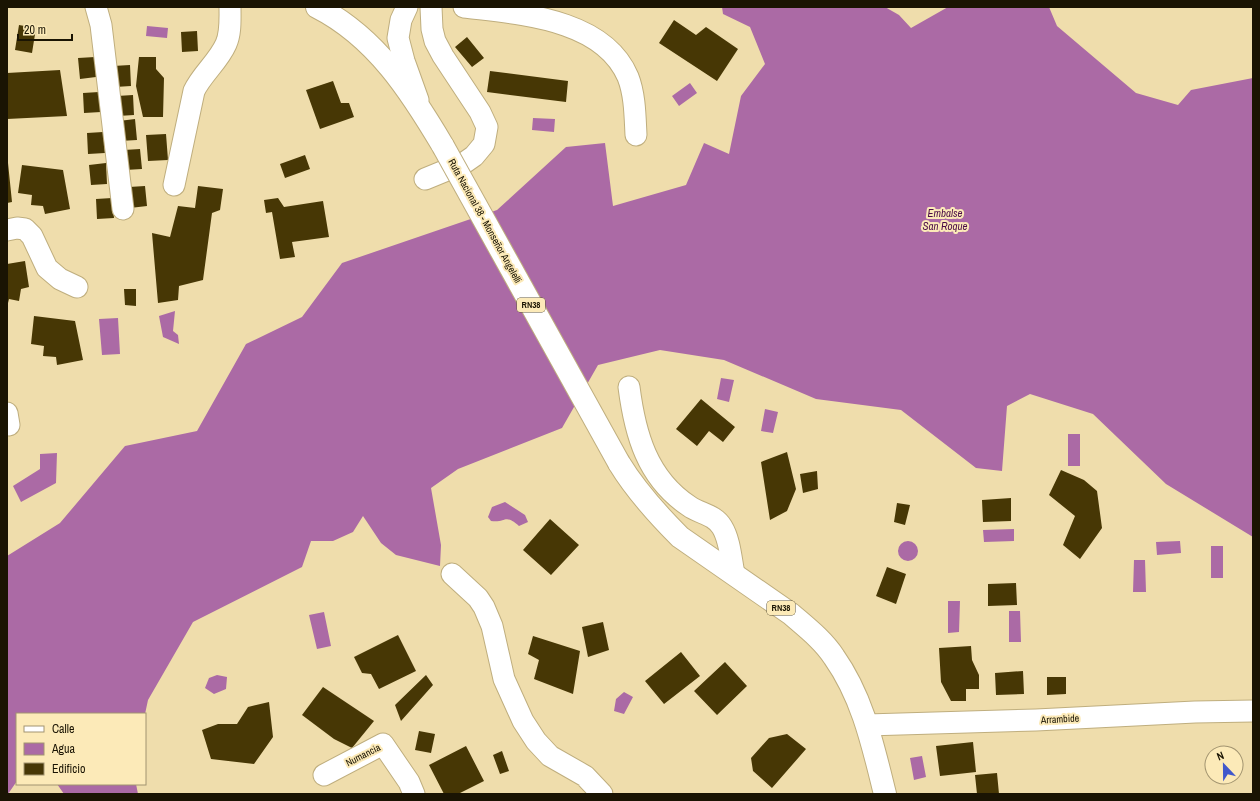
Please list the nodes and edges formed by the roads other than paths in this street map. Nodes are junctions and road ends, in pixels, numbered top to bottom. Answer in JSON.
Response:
{"nodes":[{"id":1,"x":96,"y":7,"type":"edge"},
{"id":2,"x":230,"y":7,"type":"edge"},
{"id":3,"x":317,"y":7,"type":"edge"},
{"id":4,"x":407,"y":7,"type":"edge"},
{"id":5,"x":431,"y":7,"type":"edge"},
{"id":6,"x":464,"y":7,"type":"edge"},
{"id":7,"x":528,"y":11,"type":"edge"},
{"id":8,"x":420,"y":108,"type":"junction"},
{"id":9,"x":636,"y":135,"type":"dead end"},
{"id":10,"x":425,"y":179,"type":"dead end"},
{"id":11,"x":174,"y":185,"type":"dead end"},
{"id":12,"x":123,"y":209,"type":"dead end"},
{"id":13,"x":7,"y":230,"type":"edge"},
{"id":14,"x":77,"y":287,"type":"dead end"},
{"id":15,"x":629,"y":386,"type":"dead end"},
{"id":16,"x":452,"y":574,"type":"dead end"},
{"id":17,"x":734,"y":574,"type":"junction"},
{"id":18,"x":1253,"y":711,"type":"edge"},
{"id":19,"x":867,"y":726,"type":"junction"},
{"id":20,"x":324,"y":775,"type":"dead end"},
{"id":21,"x":411,"y":788,"type":"edge"},
{"id":22,"x":602,"y":794,"type":"edge"},
{"id":23,"x":884,"y":794,"type":"edge"}],
"edges":[{"from":1,"to":12,"type":"street"},
{"from":2,"to":11,"type":"street"},
{"from":3,"to":8,"type":"main road","name":"Ruta Nacional 38 - Monseñor Angelelli","number":"RN38"},
{"from":4,"to":8,"type":"street"},
{"from":5,"to":10,"type":"street"},
{"from":6,"to":7,"type":"street"},
{"from":7,"to":9,"type":"street"},
{"from":8,"to":17,"type":"main road","name":"Ruta Nacional 38 - Monseñor Angelelli","number":"RN38","bridge":true},
{"from":13,"to":14,"type":"street"},
{"from":15,"to":17,"type":"street"},
{"from":16,"to":22,"type":"street"},
{"from":17,"to":19,"type":"main road","number":"RN38"},
{"from":18,"to":19,"type":"street","name":"Arrambide"},
{"from":19,"to":23,"type":"main road","number":"RN38"},
{"from":20,"to":21,"type":"street","name":"Numancia"}]}
